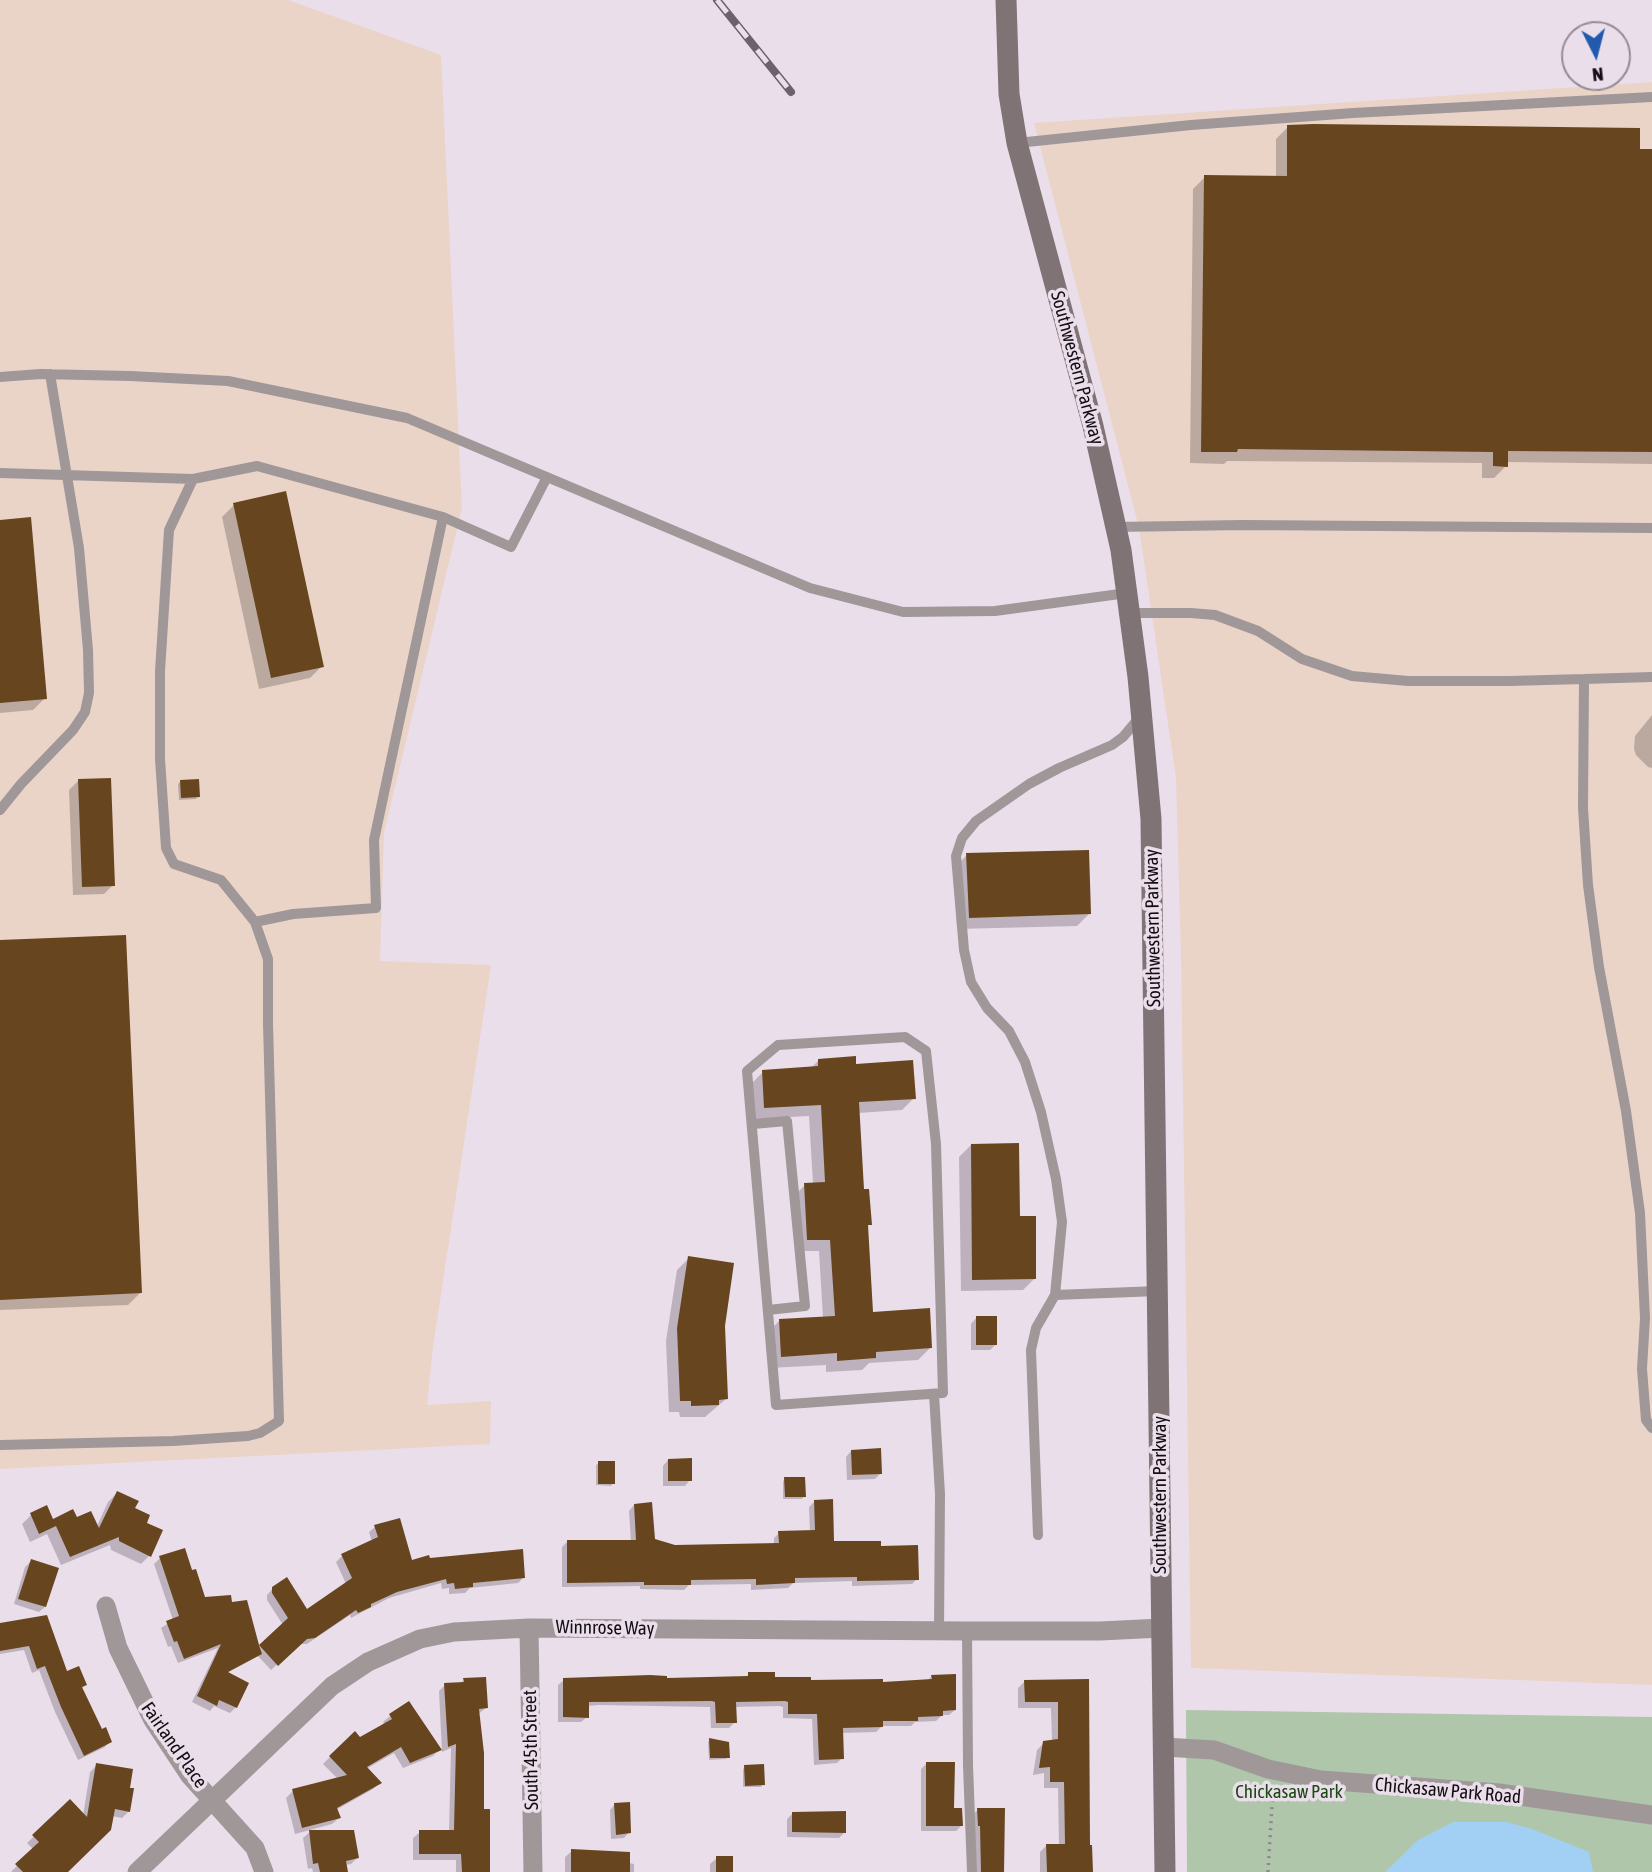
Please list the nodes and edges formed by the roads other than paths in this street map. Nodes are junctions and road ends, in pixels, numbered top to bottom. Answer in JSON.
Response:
{"nodes":[{"id":1,"x":1006,"y":0,"type":"edge"},
{"id":2,"x":1652,"y":97,"type":"edge"},
{"id":3,"x":1017,"y":143,"type":"junction"},
{"id":4,"x":50,"y":374,"type":"junction"},
{"id":5,"x":0,"y":377,"type":"edge"},
{"id":6,"x":0,"y":473,"type":"edge"},
{"id":7,"x":65,"y":475,"type":"junction"},
{"id":8,"x":547,"y":477,"type":"junction"},
{"id":9,"x":193,"y":479,"type":"junction"},
{"id":10,"x":443,"y":517,"type":"junction"},
{"id":11,"x":1115,"y":527,"type":"junction"},
{"id":12,"x":1652,"y":528,"type":"edge"},
{"id":13,"x":1128,"y":603,"type":"junction"},
{"id":14,"x":1652,"y":677,"type":"edge"},
{"id":15,"x":1584,"y":679,"type":"junction"},
{"id":16,"x":1142,"y":715,"type":"junction"},
{"id":17,"x":0,"y":810,"type":"edge"},
{"id":18,"x":255,"y":922,"type":"junction"},
{"id":19,"x":753,"y":1124,"type":"junction"},
{"id":20,"x":1159,"y":1291,"type":"junction"},
{"id":21,"x":1055,"y":1295,"type":"junction"},
{"id":22,"x":768,"y":1310,"type":"junction"},
{"id":23,"x":934,"y":1394,"type":"junction"},
{"id":24,"x":1652,"y":1428,"type":"edge"},
{"id":25,"x":0,"y":1445,"type":"edge"},
{"id":26,"x":1038,"y":1535,"type":"dead end"},
{"id":27,"x":106,"y":1606,"type":"dead end"},
{"id":28,"x":529,"y":1628,"type":"junction"},
{"id":29,"x":1161,"y":1628,"type":"junction"},
{"id":30,"x":939,"y":1631,"type":"junction"},
{"id":31,"x":967,"y":1631,"type":"junction"},
{"id":32,"x":1164,"y":1747,"type":"junction"},
{"id":33,"x":212,"y":1798,"type":"junction"},
{"id":34,"x":1652,"y":1815,"type":"edge"},
{"id":35,"x":137,"y":1872,"type":"edge"},
{"id":36,"x":264,"y":1872,"type":"edge"},
{"id":37,"x":533,"y":1872,"type":"edge"},
{"id":38,"x":972,"y":1872,"type":"edge"},
{"id":39,"x":1165,"y":1872,"type":"edge"}],
"edges":[{"from":1,"to":3,"type":"street","name":"Southwestern Parkway"},
{"from":2,"to":3,"type":"lane"},
{"from":3,"to":11,"type":"street","name":"Southwestern Parkway"},
{"from":4,"to":5,"type":"lane"},
{"from":4,"to":7,"type":"lane"},
{"from":4,"to":8,"type":"lane"},
{"from":6,"to":7,"type":"lane"},
{"from":7,"to":9,"type":"lane"},
{"from":7,"to":17,"type":"lane"},
{"from":8,"to":10,"type":"lane"},
{"from":8,"to":13,"type":"lane"},
{"from":9,"to":10,"type":"lane"},
{"from":9,"to":18,"type":"lane"},
{"from":10,"to":18,"type":"lane"},
{"from":11,"to":12,"type":"lane"},
{"from":11,"to":13,"type":"street","name":"Southwestern Parkway"},
{"from":13,"to":15,"type":"lane"},
{"from":13,"to":16,"type":"street","name":"Southwestern Parkway"},
{"from":14,"to":15,"type":"lane"},
{"from":15,"to":24,"type":"lane"},
{"from":16,"to":20,"type":"street","name":"Southwestern Parkway"},
{"from":16,"to":21,"type":"lane"},
{"from":18,"to":25,"type":"lane"},
{"from":19,"to":22,"type":"lane"},
{"from":19,"to":22,"type":"lane"},
{"from":19,"to":23,"type":"lane"},
{"from":20,"to":21,"type":"lane"},
{"from":20,"to":29,"type":"street","name":"Southwestern Parkway"},
{"from":21,"to":26,"type":"lane"},
{"from":22,"to":23,"type":"lane"},
{"from":23,"to":30,"type":"lane"},
{"from":27,"to":33,"type":"street","name":"Fairland Place"},
{"from":28,"to":30,"type":"street","name":"Winnrose Way"},
{"from":28,"to":33,"type":"street","name":"Winnrose Way"},
{"from":28,"to":37,"type":"street","name":"South 45th Street"},
{"from":29,"to":31,"type":"street","name":"Winnrose Way"},
{"from":29,"to":32,"type":"street","name":"Southwestern Parkway"},
{"from":30,"to":31,"type":"street","name":"Winnrose Way"},
{"from":31,"to":38,"type":"lane"},
{"from":32,"to":34,"type":"street","name":"Chickasaw Park Road"},
{"from":32,"to":39,"type":"street","name":"Southwestern Parkway"},
{"from":33,"to":35,"type":"street","name":"Winnrose Way"},
{"from":33,"to":36,"type":"street","name":"Fairland Place"}]}
